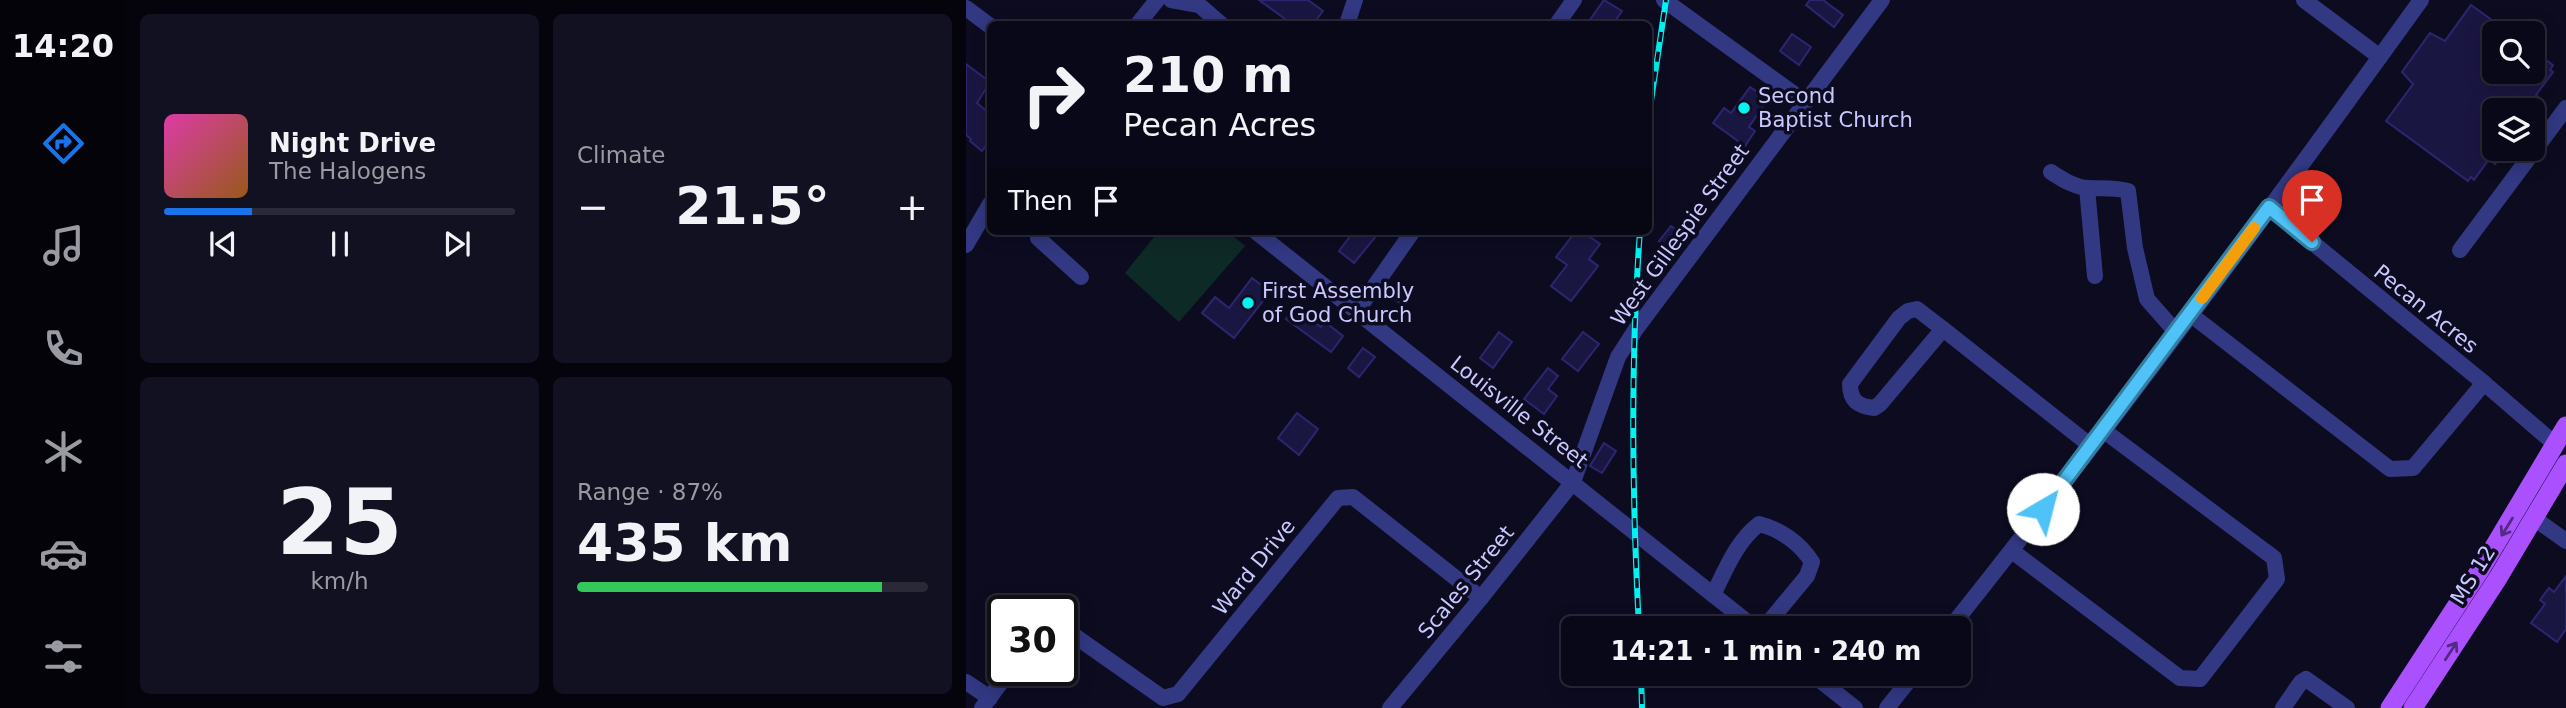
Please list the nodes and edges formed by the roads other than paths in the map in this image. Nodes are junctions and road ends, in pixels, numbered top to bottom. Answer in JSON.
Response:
{"nodes":[{"id":1,"x":1157,"y":0,"type":"edge"},
{"id":2,"x":1171,"y":0,"type":"edge"},
{"id":3,"x":1355,"y":0,"type":"edge"},
{"id":4,"x":1574,"y":0,"type":"edge"},
{"id":5,"x":1664,"y":0,"type":"edge"},
{"id":6,"x":1882,"y":0,"type":"edge"},
{"id":7,"x":2304,"y":0,"type":"edge"},
{"id":8,"x":2421,"y":0,"type":"edge"},
{"id":9,"x":966,"y":8,"type":"edge"},
{"id":10,"x":1140,"y":21,"type":"edge"},
{"id":11,"x":1218,"y":21,"type":"edge"},
{"id":12,"x":1348,"y":21,"type":"edge"},
{"id":13,"x":1559,"y":21,"type":"edge"},
{"id":14,"x":987,"y":24,"type":"edge"},
{"id":15,"x":2380,"y":57,"type":"junction"},
{"id":16,"x":1805,"y":102,"type":"junction"},
{"id":17,"x":2566,"y":108,"type":"edge"},
{"id":18,"x":2051,"y":172,"type":"dead end"},
{"id":19,"x":2087,"y":188,"type":"junction"},
{"id":20,"x":987,"y":207,"type":"edge"},
{"id":21,"x":2269,"y":207,"type":"junction"},
{"id":22,"x":970,"y":226,"type":"edge"},
{"id":23,"x":1040,"y":235,"type":"edge"},
{"id":24,"x":1260,"y":235,"type":"edge"},
{"id":25,"x":1410,"y":235,"type":"edge"},
{"id":26,"x":966,"y":244,"type":"edge"},
{"id":27,"x":2460,"y":250,"type":"dead end"},
{"id":28,"x":2095,"y":276,"type":"dead end"},
{"id":29,"x":1081,"y":277,"type":"dead end"},
{"id":30,"x":1357,"y":311,"type":"junction"},
{"id":31,"x":2190,"y":314,"type":"junction"},
{"id":32,"x":1942,"y":329,"type":"junction"},
{"id":33,"x":2176,"y":332,"type":"junction"},
{"id":34,"x":2484,"y":383,"type":"junction"},
{"id":35,"x":2566,"y":426,"type":"edge"},
{"id":36,"x":2103,"y":430,"type":"junction"},
{"id":37,"x":2555,"y":444,"type":"junction"},
{"id":38,"x":2091,"y":446,"type":"junction"},
{"id":39,"x":2566,"y":464,"type":"edge"},
{"id":40,"x":2536,"y":480,"type":"junction"},
{"id":41,"x":1573,"y":482,"type":"junction"},
{"id":42,"x":2535,"y":519,"type":"junction"},
{"id":43,"x":2566,"y":541,"type":"edge"},
{"id":44,"x":2012,"y":551,"type":"junction"},
{"id":45,"x":1713,"y":595,"type":"junction"},
{"id":46,"x":1481,"y":598,"type":"junction"},
{"id":47,"x":1740,"y":616,"type":"edge"},
{"id":48,"x":1774,"y":616,"type":"edge"},
{"id":49,"x":1960,"y":616,"type":"edge"},
{"id":50,"x":1078,"y":638,"type":"edge"},
{"id":51,"x":966,"y":682,"type":"edge"},
{"id":52,"x":998,"y":686,"type":"edge"},
{"id":53,"x":1827,"y":686,"type":"edge"},
{"id":54,"x":1904,"y":686,"type":"edge"},
{"id":55,"x":986,"y":703,"type":"edge"},
{"id":56,"x":2398,"y":706,"type":"edge"},
{"id":57,"x":1390,"y":708,"type":"edge"},
{"id":58,"x":1855,"y":708,"type":"edge"},
{"id":59,"x":1887,"y":708,"type":"edge"},
{"id":60,"x":2283,"y":708,"type":"edge"},
{"id":61,"x":2347,"y":708,"type":"edge"}],
"edges":[{"from":1,"to":10,"type":"street"},
{"from":2,"to":11,"type":"street"},
{"from":3,"to":12,"type":"street"},
{"from":4,"to":13,"type":"street"},
{"from":5,"to":16,"type":"street"},
{"from":6,"to":16,"type":"street","name":"West Gillespie Street"},
{"from":7,"to":15,"type":"street"},
{"from":8,"to":15,"type":"street"},
{"from":9,"to":14,"type":"street"},
{"from":15,"to":21,"type":"street"},
{"from":16,"to":41,"type":"street","name":"West Gillespie Street"},
{"from":17,"to":27,"type":"street"},
{"from":18,"to":19,"type":"street"},
{"from":19,"to":28,"type":"street"},
{"from":19,"to":33,"type":"street"},
{"from":20,"to":22,"type":"street"},
{"from":21,"to":31,"type":"street"},
{"from":21,"to":34,"type":"street","name":"Pecan Acres"},
{"from":22,"to":26,"type":"street"},
{"from":23,"to":29,"type":"street"},
{"from":24,"to":30,"type":"street","name":"Louisville Street"},
{"from":25,"to":30,"type":"street"},
{"from":30,"to":41,"type":"street","name":"Louisville Street"},
{"from":31,"to":33,"type":"street"},
{"from":31,"to":34,"type":"street"},
{"from":32,"to":32,"type":"street"},
{"from":32,"to":38,"type":"street"},
{"from":33,"to":36,"type":"street"},
{"from":34,"to":37,"type":"street","name":"Pecan Acres"},
{"from":35,"to":37,"type":"main road","number":"MS 12"},
{"from":36,"to":38,"type":"street"},
{"from":36,"to":44,"type":"street"},
{"from":37,"to":40,"type":"main road","number":"MS 12"},
{"from":38,"to":44,"type":"street"},
{"from":39,"to":42,"type":"main road","name":"MS 12","number":"MS 12"},
{"from":40,"to":42,"type":"main road"},
{"from":40,"to":56,"type":"main road","number":"MS 12","one_way":true},
{"from":41,"to":45,"type":"street","name":"Louisville Street"},
{"from":41,"to":46,"type":"street","name":"Scales Street"},
{"from":42,"to":43,"type":"street"},
{"from":56,"to":42,"type":"main road","name":"MS 12","number":"MS 12","one_way":true},
{"from":44,"to":49,"type":"street"},
{"from":45,"to":47,"type":"street","name":"Louisville Street"},
{"from":45,"to":48,"type":"street"},
{"from":46,"to":50,"type":"street","name":"Ward Drive"},
{"from":46,"to":57,"type":"street","name":"Scales Street"},
{"from":51,"to":55,"type":"street"},
{"from":52,"to":55,"type":"street"},
{"from":53,"to":58,"type":"street"},
{"from":54,"to":59,"type":"street"},
{"from":60,"to":61,"type":"street"}]}
